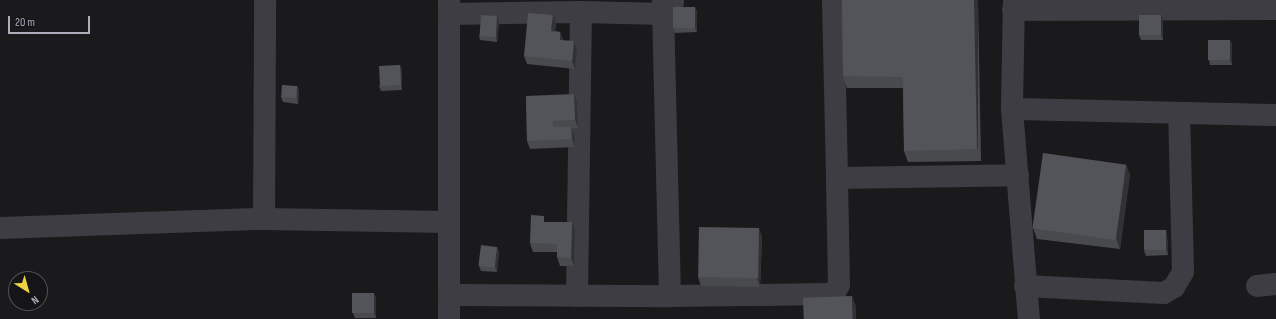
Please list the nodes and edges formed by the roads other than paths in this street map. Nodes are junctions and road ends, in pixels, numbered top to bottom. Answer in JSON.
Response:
{"nodes":[{"id":1,"x":265,"y":0,"type":"edge"},
{"id":2,"x":833,"y":0,"type":"edge"},
{"id":3,"x":667,"y":5,"type":"edge"},
{"id":4,"x":1014,"y":5,"type":"edge"},
{"id":5,"x":449,"y":7,"type":"edge"},
{"id":6,"x":1276,"y":9,"type":"edge"},
{"id":7,"x":581,"y":12,"type":"junction"},
{"id":8,"x":1012,"y":109,"type":"junction"},
{"id":9,"x":1179,"y":113,"type":"junction"},
{"id":10,"x":1276,"y":115,"type":"edge"},
{"id":11,"x":1018,"y":175,"type":"junction"},
{"id":12,"x":837,"y":178,"type":"junction"},
{"id":13,"x":264,"y":219,"type":"junction"},
{"id":14,"x":449,"y":222,"type":"junction"},
{"id":15,"x":0,"y":228,"type":"edge"},
{"id":16,"x":1025,"y":286,"type":"junction"},
{"id":17,"x":450,"y":296,"type":"junction"},
{"id":18,"x":577,"y":296,"type":"junction"},
{"id":19,"x":670,"y":296,"type":"junction"},
{"id":20,"x":450,"y":319,"type":"edge"},
{"id":21,"x":1029,"y":319,"type":"edge"}],
"edges":[{"from":1,"to":13,"type":"street"},
{"from":2,"to":12,"type":"street"},
{"from":3,"to":7,"type":"street"},
{"from":3,"to":19,"type":"street"},
{"from":4,"to":6,"type":"street"},
{"from":4,"to":8,"type":"street"},
{"from":5,"to":7,"type":"street"},
{"from":5,"to":14,"type":"street"},
{"from":7,"to":18,"type":"street"},
{"from":8,"to":9,"type":"street"},
{"from":8,"to":11,"type":"street"},
{"from":9,"to":10,"type":"street"},
{"from":9,"to":16,"type":"street"},
{"from":11,"to":12,"type":"street"},
{"from":11,"to":16,"type":"street"},
{"from":12,"to":19,"type":"street"},
{"from":13,"to":14,"type":"street"},
{"from":13,"to":15,"type":"street"},
{"from":14,"to":17,"type":"street"},
{"from":16,"to":21,"type":"street"},
{"from":17,"to":18,"type":"street"},
{"from":17,"to":20,"type":"street"},
{"from":18,"to":19,"type":"street"}]}
